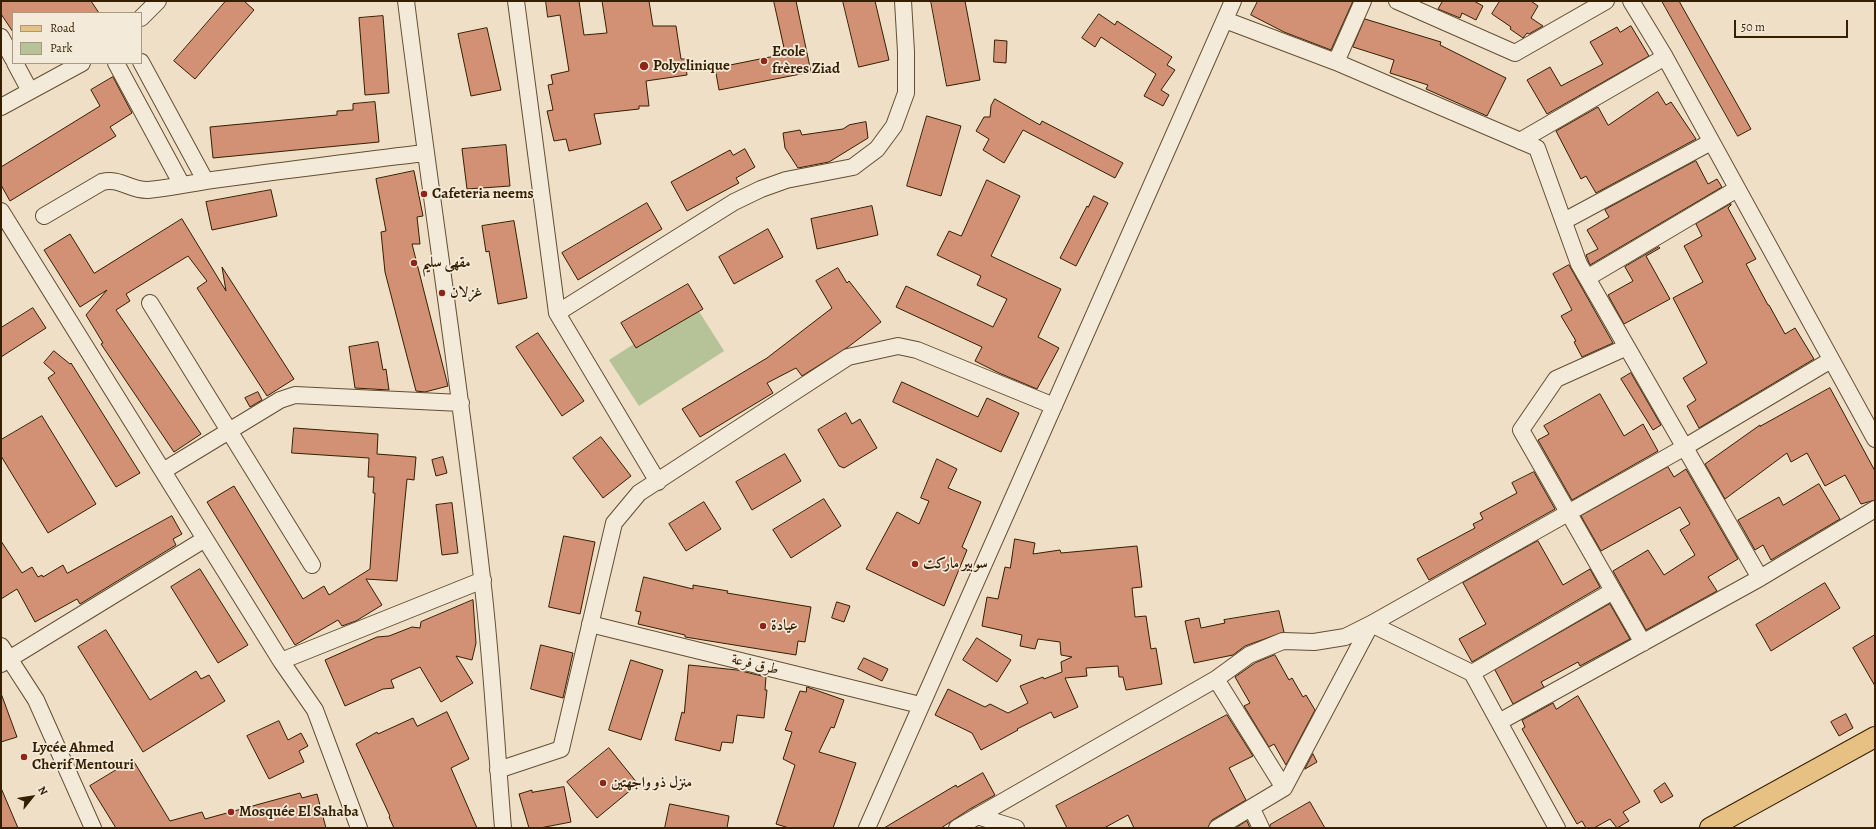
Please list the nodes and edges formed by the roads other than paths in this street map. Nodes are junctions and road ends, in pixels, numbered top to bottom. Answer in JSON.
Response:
{"nodes":[{"id":1,"x":158,"y":1,"type":"edge"},
{"id":2,"x":406,"y":1,"type":"edge"},
{"id":3,"x":516,"y":1,"type":"edge"},
{"id":4,"x":903,"y":1,"type":"edge"},
{"id":5,"x":1233,"y":1,"type":"edge"},
{"id":6,"x":1363,"y":1,"type":"edge"},
{"id":7,"x":1397,"y":1,"type":"edge"},
{"id":8,"x":1606,"y":1,"type":"edge"},
{"id":9,"x":1632,"y":1,"type":"edge"},
{"id":10,"x":142,"y":17,"type":"edge"},
{"id":11,"x":1225,"y":20,"type":"junction"},
{"id":12,"x":1,"y":37,"type":"edge"},
{"id":13,"x":12,"y":57,"type":"edge"},
{"id":14,"x":1665,"y":57,"type":"junction"},
{"id":15,"x":1336,"y":62,"type":"junction"},
{"id":16,"x":16,"y":64,"type":"edge"},
{"id":17,"x":80,"y":64,"type":"edge"},
{"id":18,"x":117,"y":64,"type":"edge"},
{"id":19,"x":142,"y":64,"type":"edge"},
{"id":20,"x":30,"y":91,"type":"junction"},
{"id":21,"x":1,"y":107,"type":"edge"},
{"id":22,"x":1520,"y":141,"type":"junction"},
{"id":23,"x":1711,"y":142,"type":"junction"},
{"id":24,"x":425,"y":153,"type":"junction"},
{"id":25,"x":205,"y":180,"type":"junction"},
{"id":26,"x":182,"y":185,"type":"junction"},
{"id":27,"x":1737,"y":189,"type":"junction"},
{"id":28,"x":1,"y":211,"type":"edge"},
{"id":29,"x":44,"y":216,"type":"dead end"},
{"id":30,"x":1564,"y":221,"type":"junction"},
{"id":31,"x":1587,"y":278,"type":"junction"},
{"id":32,"x":150,"y":303,"type":"dead end"},
{"id":33,"x":557,"y":313,"type":"junction"},
{"id":34,"x":1627,"y":347,"type":"junction"},
{"id":35,"x":1832,"y":360,"type":"junction"},
{"id":36,"x":461,"y":403,"type":"junction"},
{"id":37,"x":1054,"y":406,"type":"junction"},
{"id":38,"x":230,"y":431,"type":"junction"},
{"id":39,"x":1875,"y":439,"type":"edge"},
{"id":40,"x":1685,"y":447,"type":"junction"},
{"id":41,"x":163,"y":471,"type":"junction"},
{"id":42,"x":658,"y":482,"type":"junction"},
{"id":43,"x":1875,"y":509,"type":"edge"},
{"id":44,"x":1568,"y":512,"type":"junction"},
{"id":45,"x":205,"y":539,"type":"junction"},
{"id":46,"x":312,"y":565,"type":"dead end"},
{"id":47,"x":1760,"y":578,"type":"junction"},
{"id":48,"x":483,"y":580,"type":"junction"},
{"id":49,"x":1613,"y":591,"type":"junction"},
{"id":50,"x":590,"y":624,"type":"junction"},
{"id":51,"x":1371,"y":624,"type":"junction"},
{"id":52,"x":1643,"y":643,"type":"junction"},
{"id":53,"x":1,"y":646,"type":"edge"},
{"id":54,"x":6,"y":661,"type":"edge"},
{"id":55,"x":281,"y":661,"type":"junction"},
{"id":56,"x":1472,"y":673,"type":"junction"},
{"id":57,"x":1216,"y":679,"type":"junction"},
{"id":58,"x":920,"y":706,"type":"junction"},
{"id":59,"x":1499,"y":722,"type":"junction"},
{"id":60,"x":1875,"y":737,"type":"edge"},
{"id":61,"x":498,"y":770,"type":"junction"},
{"id":62,"x":1284,"y":788,"type":"junction"},
{"id":63,"x":1252,"y":809,"type":"junction"},
{"id":64,"x":977,"y":816,"type":"junction"},
{"id":65,"x":93,"y":828,"type":"edge"},
{"id":66,"x":359,"y":828,"type":"edge"},
{"id":67,"x":503,"y":828,"type":"edge"},
{"id":68,"x":867,"y":828,"type":"edge"},
{"id":69,"x":957,"y":828,"type":"edge"},
{"id":70,"x":1016,"y":828,"type":"edge"},
{"id":71,"x":1217,"y":828,"type":"edge"},
{"id":72,"x":1261,"y":828,"type":"edge"},
{"id":73,"x":1557,"y":828,"type":"edge"},
{"id":74,"x":1710,"y":828,"type":"edge"}],
"edges":[{"from":1,"to":10,"type":"street"},
{"from":2,"to":24,"type":"street"},
{"from":3,"to":33,"type":"street"},
{"from":4,"to":33,"type":"street"},
{"from":5,"to":11,"type":"street"},
{"from":6,"to":15,"type":"street"},
{"from":7,"to":8,"type":"street"},
{"from":9,"to":14,"type":"street"},
{"from":11,"to":15,"type":"street"},
{"from":11,"to":37,"type":"street"},
{"from":12,"to":13,"type":"street"},
{"from":14,"to":22,"type":"street"},
{"from":14,"to":23,"type":"street"},
{"from":15,"to":22,"type":"street"},
{"from":16,"to":20,"type":"street"},
{"from":17,"to":20,"type":"street"},
{"from":18,"to":26,"type":"street"},
{"from":19,"to":25,"type":"street"},
{"from":20,"to":21,"type":"street"},
{"from":22,"to":30,"type":"street"},
{"from":23,"to":27,"type":"street"},
{"from":23,"to":30,"type":"street"},
{"from":24,"to":25,"type":"street"},
{"from":24,"to":36,"type":"street"},
{"from":25,"to":26,"type":"street"},
{"from":26,"to":29,"type":"street"},
{"from":27,"to":31,"type":"street"},
{"from":27,"to":35,"type":"street"},
{"from":28,"to":41,"type":"street"},
{"from":30,"to":31,"type":"street"},
{"from":31,"to":34,"type":"street"},
{"from":32,"to":38,"type":"street"},
{"from":33,"to":42,"type":"street"},
{"from":34,"to":40,"type":"street"},
{"from":34,"to":44,"type":"street"},
{"from":35,"to":39,"type":"street"},
{"from":35,"to":40,"type":"street"},
{"from":36,"to":38,"type":"street"},
{"from":36,"to":48,"type":"street"},
{"from":37,"to":42,"type":"street"},
{"from":37,"to":58,"type":"street"},
{"from":38,"to":41,"type":"street"},
{"from":38,"to":46,"type":"street"},
{"from":40,"to":44,"type":"street"},
{"from":40,"to":47,"type":"street"},
{"from":41,"to":45,"type":"street"},
{"from":42,"to":50,"type":"street"},
{"from":43,"to":47,"type":"street"},
{"from":44,"to":49,"type":"street"},
{"from":44,"to":51,"type":"street"},
{"from":45,"to":54,"type":"street"},
{"from":45,"to":55,"type":"street"},
{"from":47,"to":52,"type":"street"},
{"from":48,"to":55,"type":"street"},
{"from":48,"to":61,"type":"street"},
{"from":49,"to":52,"type":"street"},
{"from":49,"to":56,"type":"street"},
{"from":50,"to":58,"type":"street","name":"طرق فرعة"},
{"from":50,"to":61,"type":"street"},
{"from":51,"to":56,"type":"street"},
{"from":51,"to":57,"type":"street"},
{"from":51,"to":62,"type":"street"},
{"from":52,"to":59,"type":"street"},
{"from":53,"to":54,"type":"street"},
{"from":54,"to":65,"type":"street"},
{"from":55,"to":66,"type":"street"},
{"from":56,"to":59,"type":"street"},
{"from":57,"to":62,"type":"street"},
{"from":57,"to":64,"type":"street"},
{"from":58,"to":68,"type":"street"},
{"from":59,"to":73,"type":"street"},
{"from":60,"to":74,"type":"main road"},
{"from":61,"to":67,"type":"street"},
{"from":62,"to":63,"type":"street"},
{"from":63,"to":71,"type":"street"},
{"from":63,"to":72,"type":"street"},
{"from":64,"to":69,"type":"street"},
{"from":64,"to":70,"type":"street"}]}
